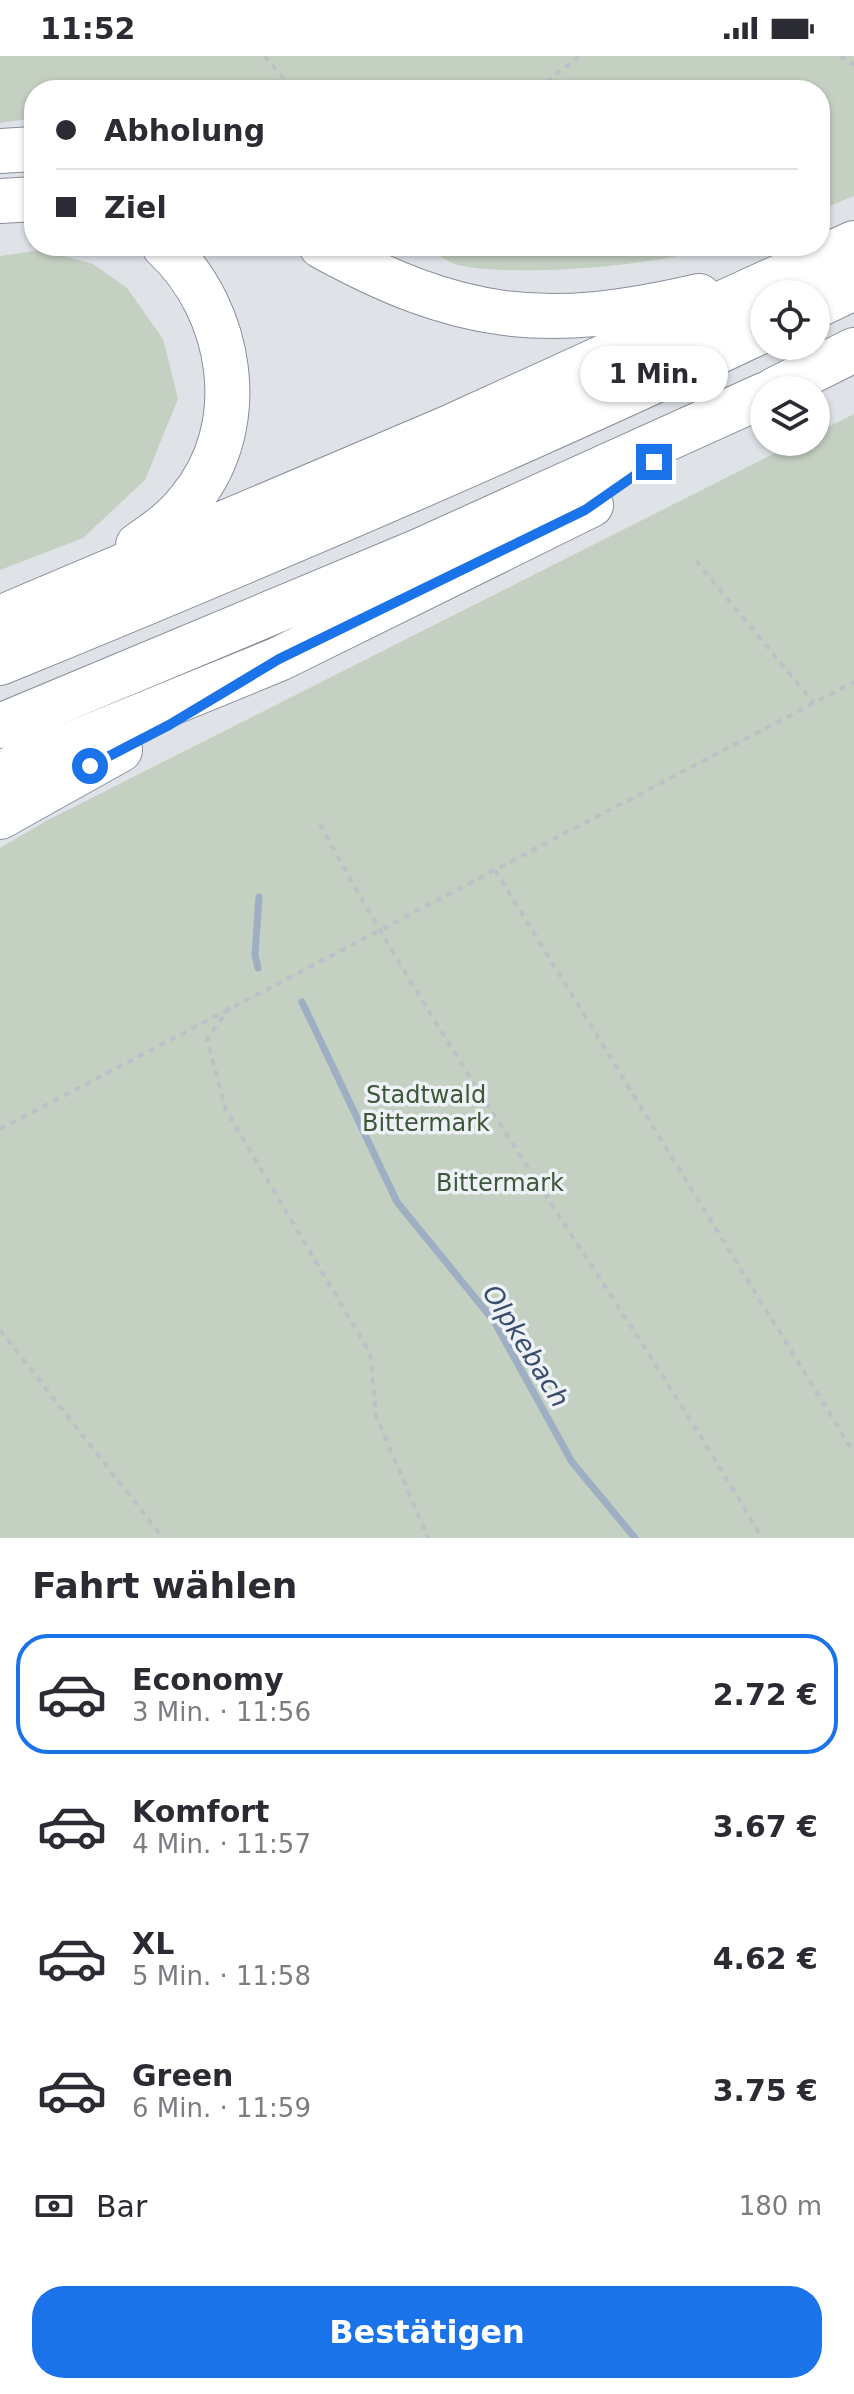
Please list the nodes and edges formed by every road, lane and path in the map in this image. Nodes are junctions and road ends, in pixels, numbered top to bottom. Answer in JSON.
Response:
{"nodes":[{"id":1,"x":264,"y":56,"type":"edge"},
{"id":2,"x":579,"y":56,"type":"edge"},
{"id":3,"x":840,"y":56,"type":"edge"},
{"id":4,"x":854,"y":65,"type":"edge"},
{"id":5,"x":285,"y":80,"type":"edge"},
{"id":6,"x":549,"y":80,"type":"edge"},
{"id":7,"x":24,"y":150,"type":"edge"},
{"id":8,"x":0,"y":151,"type":"edge"},
{"id":9,"x":24,"y":200,"type":"edge"},
{"id":10,"x":0,"y":201,"type":"edge"},
{"id":11,"x":172,"y":256,"type":"edge"},
{"id":12,"x":339,"y":256,"type":"edge"},
{"id":13,"x":824,"y":256,"type":"edge"},
{"id":14,"x":826,"y":256,"type":"edge"},
{"id":15,"x":854,"y":288,"type":"edge"},
{"id":16,"x":830,"y":299,"type":"edge"},
{"id":17,"x":750,"y":336,"type":"edge"},
{"id":18,"x":854,"y":350,"type":"edge"},
{"id":19,"x":802,"y":376,"type":"edge"},
{"id":20,"x":750,"y":402,"type":"edge"},
{"id":21,"x":723,"y":415,"type":"junction"},
{"id":22,"x":696,"y":561,"type":"dead end"},
{"id":23,"x":62,"y":594,"type":"junction"},
{"id":24,"x":0,"y":618,"type":"edge"},
{"id":25,"x":279,"y":659,"type":"junction"},
{"id":26,"x":0,"y":663,"type":"edge"},
{"id":27,"x":854,"y":682,"type":"edge"},
{"id":28,"x":814,"y":703,"type":"junction"},
{"id":29,"x":0,"y":726,"type":"edge"},
{"id":30,"x":0,"y":773,"type":"edge"},
{"id":31,"x":0,"y":817,"type":"edge"},
{"id":32,"x":320,"y":824,"type":"dead end"},
{"id":33,"x":495,"y":870,"type":"junction"},
{"id":34,"x":377,"y":929,"type":"junction"},
{"id":35,"x":232,"y":1005,"type":"junction"},
{"id":36,"x":0,"y":1129,"type":"edge"},
{"id":37,"x":0,"y":1330,"type":"edge"},
{"id":38,"x":854,"y":1453,"type":"edge"},
{"id":39,"x":163,"y":1538,"type":"edge"},
{"id":40,"x":428,"y":1538,"type":"edge"},
{"id":41,"x":762,"y":1538,"type":"edge"}],
"edges":[{"from":1,"to":5,"type":"path"},
{"from":2,"to":6,"type":"path"},
{"from":3,"to":4,"type":"path"},
{"from":7,"to":8,"type":"highway"},
{"from":9,"to":10,"type":"highway"},
{"from":11,"to":23,"type":"highway"},
{"from":12,"to":13,"type":"highway"},
{"from":14,"to":23,"type":"highway"},
{"from":15,"to":16,"type":"highway"},
{"from":17,"to":26,"type":"highway"},
{"from":18,"to":19,"type":"highway"},
{"from":20,"to":21,"type":"highway"},
{"from":21,"to":25,"type":"highway"},
{"from":21,"to":29,"type":"highway"},
{"from":22,"to":28,"type":"path"},
{"from":23,"to":24,"type":"highway"},
{"from":25,"to":30,"type":"highway"},
{"from":25,"to":31,"type":"highway"},
{"from":27,"to":28,"type":"path"},
{"from":28,"to":33,"type":"path"},
{"from":32,"to":34,"type":"path"},
{"from":33,"to":34,"type":"path"},
{"from":33,"to":38,"type":"path"},
{"from":34,"to":35,"type":"path"},
{"from":34,"to":41,"type":"path"},
{"from":35,"to":36,"type":"path"},
{"from":35,"to":40,"type":"path"},
{"from":37,"to":39,"type":"path"}]}
